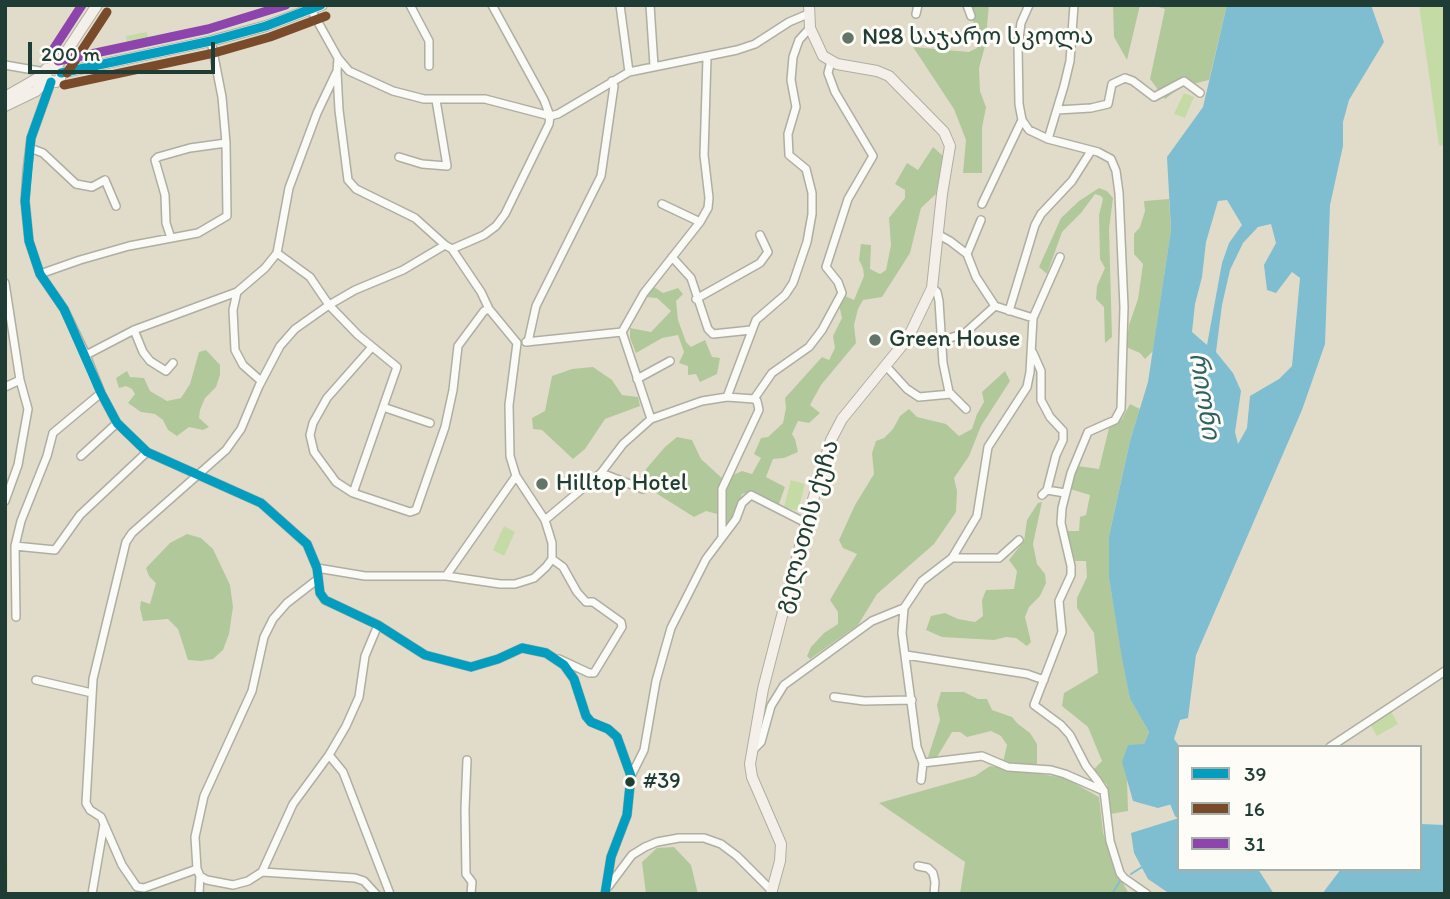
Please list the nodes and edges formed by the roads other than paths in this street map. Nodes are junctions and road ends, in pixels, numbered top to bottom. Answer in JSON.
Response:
{"nodes":[{"id":1,"x":97,"y":5,"type":"edge"},
{"id":2,"x":322,"y":5,"type":"edge"},
{"id":3,"x":410,"y":5,"type":"edge"},
{"id":4,"x":492,"y":5,"type":"edge"},
{"id":5,"x":620,"y":5,"type":"edge"},
{"id":6,"x":650,"y":5,"type":"edge"},
{"id":7,"x":967,"y":5,"type":"edge"},
{"id":8,"x":1029,"y":5,"type":"edge"},
{"id":9,"x":1074,"y":5,"type":"edge"},
{"id":10,"x":309,"y":8,"type":"edge"},
{"id":11,"x":808,"y":10,"type":"edge"},
{"id":12,"x":971,"y":16,"type":"dead end"},
{"id":13,"x":810,"y":28,"type":"junction"},
{"id":14,"x":211,"y":41,"type":"junction"},
{"id":15,"x":338,"y":58,"type":"junction"},
{"id":16,"x":707,"y":58,"type":"junction"},
{"id":17,"x":831,"y":61,"type":"junction"},
{"id":18,"x":5,"y":65,"type":"edge"},
{"id":19,"x":429,"y":66,"type":"dead end"},
{"id":20,"x":654,"y":66,"type":"junction"},
{"id":21,"x":59,"y":70,"type":"junction"},
{"id":22,"x":337,"y":72,"type":"junction"},
{"id":23,"x":629,"y":72,"type":"junction"},
{"id":24,"x":47,"y":77,"type":"junction"},
{"id":25,"x":612,"y":80,"type":"junction"},
{"id":26,"x":1200,"y":93,"type":"dead end"},
{"id":27,"x":5,"y":97,"type":"edge"},
{"id":28,"x":436,"y":100,"type":"junction"},
{"id":29,"x":5,"y":106,"type":"edge"},
{"id":30,"x":1057,"y":110,"type":"junction"},
{"id":31,"x":550,"y":116,"type":"junction"},
{"id":32,"x":1022,"y":120,"type":"junction"},
{"id":33,"x":1048,"y":139,"type":"junction"},
{"id":34,"x":226,"y":143,"type":"junction"},
{"id":35,"x":30,"y":148,"type":"junction"},
{"id":36,"x":1095,"y":151,"type":"junction"},
{"id":37,"x":400,"y":157,"type":"dead end"},
{"id":38,"x":662,"y":204,"type":"dead end"},
{"id":39,"x":982,"y":204,"type":"dead end"},
{"id":40,"x":116,"y":206,"type":"dead end"},
{"id":41,"x":981,"y":220,"type":"dead end"},
{"id":42,"x":700,"y":222,"type":"junction"},
{"id":43,"x":760,"y":235,"type":"dead end"},
{"id":44,"x":939,"y":235,"type":"junction"},
{"id":45,"x":171,"y":237,"type":"junction"},
{"id":46,"x":448,"y":247,"type":"junction"},
{"id":47,"x":277,"y":253,"type":"junction"},
{"id":48,"x":967,"y":254,"type":"junction"},
{"id":49,"x":672,"y":257,"type":"junction"},
{"id":50,"x":1060,"y":257,"type":"dead end"},
{"id":51,"x":40,"y":274,"type":"junction"},
{"id":52,"x":5,"y":283,"type":"edge"},
{"id":53,"x":932,"y":288,"type":"junction"},
{"id":54,"x":237,"y":292,"type":"junction"},
{"id":55,"x":696,"y":299,"type":"junction"},
{"id":56,"x":329,"y":305,"type":"junction"},
{"id":57,"x":995,"y":306,"type":"junction"},
{"id":58,"x":489,"y":309,"type":"junction"},
{"id":59,"x":1009,"y":311,"type":"junction"},
{"id":60,"x":1033,"y":318,"type":"junction"},
{"id":61,"x":134,"y":330,"type":"junction"},
{"id":62,"x":751,"y":330,"type":"junction"},
{"id":63,"x":622,"y":332,"type":"junction"},
{"id":64,"x":942,"y":341,"type":"junction"},
{"id":65,"x":528,"y":342,"type":"junction"},
{"id":66,"x":517,"y":343,"type":"junction"},
{"id":67,"x":372,"y":347,"type":"junction"},
{"id":68,"x":1032,"y":349,"type":"junction"},
{"id":69,"x":86,"y":355,"type":"junction"},
{"id":70,"x":670,"y":361,"type":"dead end"},
{"id":71,"x":173,"y":363,"type":"dead end"},
{"id":72,"x":886,"y":366,"type":"junction"},
{"id":73,"x":637,"y":379,"type":"junction"},
{"id":74,"x":20,"y":380,"type":"junction"},
{"id":75,"x":261,"y":381,"type":"junction"},
{"id":76,"x":5,"y":387,"type":"edge"},
{"id":77,"x":101,"y":393,"type":"junction"},
{"id":78,"x":951,"y":394,"type":"junction"},
{"id":79,"x":727,"y":397,"type":"junction"},
{"id":80,"x":754,"y":399,"type":"junction"},
{"id":81,"x":383,"y":407,"type":"junction"},
{"id":82,"x":966,"y":409,"type":"dead end"},
{"id":83,"x":651,"y":419,"type":"junction"},
{"id":84,"x":430,"y":422,"type":"dead end"},
{"id":85,"x":117,"y":423,"type":"junction"},
{"id":86,"x":148,"y":452,"type":"junction"},
{"id":87,"x":82,"y":456,"type":"dead end"},
{"id":88,"x":601,"y":473,"type":"junction"},
{"id":89,"x":201,"y":475,"type":"junction"},
{"id":90,"x":516,"y":476,"type":"junction"},
{"id":91,"x":643,"y":489,"type":"dead end"},
{"id":92,"x":353,"y":493,"type":"junction"},
{"id":93,"x":1066,"y":493,"type":"junction"},
{"id":94,"x":5,"y":501,"type":"edge"},
{"id":95,"x":545,"y":520,"type":"junction"},
{"id":96,"x":806,"y":523,"type":"junction"},
{"id":97,"x":722,"y":535,"type":"junction"},
{"id":98,"x":1019,"y":540,"type":"dead end"},
{"id":99,"x":15,"y":546,"type":"junction"},
{"id":100,"x":952,"y":558,"type":"junction"},
{"id":101,"x":552,"y":559,"type":"junction"},
{"id":102,"x":317,"y":568,"type":"junction"},
{"id":103,"x":446,"y":576,"type":"junction"},
{"id":104,"x":318,"y":579,"type":"junction"},
{"id":105,"x":904,"y":608,"type":"junction"},
{"id":106,"x":16,"y":617,"type":"dead end"},
{"id":107,"x":378,"y":625,"type":"junction"},
{"id":108,"x":906,"y":655,"type":"junction"},
{"id":109,"x":555,"y":659,"type":"junction"},
{"id":110,"x":1445,"y":671,"type":"edge"},
{"id":111,"x":36,"y":680,"type":"dead end"},
{"id":112,"x":1044,"y":680,"type":"junction"},
{"id":113,"x":92,"y":693,"type":"junction"},
{"id":114,"x":834,"y":697,"type":"dead end"},
{"id":115,"x":912,"y":700,"type":"junction"},
{"id":116,"x":1333,"y":745,"type":"edge"},
{"id":117,"x":752,"y":751,"type":"junction"},
{"id":118,"x":330,"y":755,"type":"junction"},
{"id":119,"x":467,"y":760,"type":"dead end"},
{"id":120,"x":923,"y":763,"type":"junction"},
{"id":121,"x":631,"y":776,"type":"junction"},
{"id":122,"x":921,"y":780,"type":"dead end"},
{"id":123,"x":1104,"y":791,"type":"junction"},
{"id":124,"x":104,"y":824,"type":"junction"},
{"id":125,"x":918,"y":866,"type":"dead end"},
{"id":126,"x":262,"y":872,"type":"junction"},
{"id":127,"x":199,"y":873,"type":"junction"},
{"id":128,"x":605,"y":892,"type":"edge"},
{"id":129,"x":771,"y":892,"type":"edge"},
{"id":130,"x":92,"y":894,"type":"edge"},
{"id":131,"x":200,"y":894,"type":"edge"},
{"id":132,"x":376,"y":894,"type":"edge"},
{"id":133,"x":390,"y":894,"type":"edge"},
{"id":134,"x":471,"y":894,"type":"edge"},
{"id":135,"x":934,"y":894,"type":"edge"},
{"id":136,"x":1147,"y":894,"type":"edge"}],
"edges":[{"from":1,"to":21,"type":"main road"},
{"from":2,"to":10,"type":"main road"},
{"from":3,"to":19,"type":"street"},
{"from":4,"to":31,"type":"street"},
{"from":5,"to":23,"type":"street"},
{"from":6,"to":20,"type":"street"},
{"from":7,"to":12,"type":"street"},
{"from":8,"to":32,"type":"street"},
{"from":9,"to":30,"type":"street"},
{"from":10,"to":14,"type":"main road"},
{"from":10,"to":15,"type":"street"},
{"from":11,"to":13,"type":"main road"},
{"from":11,"to":16,"type":"street"},
{"from":13,"to":17,"type":"main road"},
{"from":13,"to":62,"type":"street"},
{"from":14,"to":21,"type":"main road"},
{"from":14,"to":34,"type":"street"},
{"from":15,"to":22,"type":"street"},
{"from":15,"to":28,"type":"street"},
{"from":16,"to":20,"type":"street"},
{"from":16,"to":42,"type":"street"},
{"from":17,"to":44,"type":"main road","name":"გელათის ქუჩა"},
{"from":17,"to":80,"type":"street"},
{"from":18,"to":24,"type":"street"},
{"from":20,"to":23,"type":"street"},
{"from":21,"to":24,"type":"main road"},
{"from":22,"to":46,"type":"street"},
{"from":22,"to":47,"type":"street"},
{"from":23,"to":25,"type":"street"},
{"from":24,"to":27,"type":"main road"},
{"from":24,"to":29,"type":"main road"},
{"from":24,"to":35,"type":"street"},
{"from":25,"to":31,"type":"street"},
{"from":25,"to":65,"type":"street"},
{"from":26,"to":30,"type":"street"},
{"from":28,"to":31,"type":"street"},
{"from":28,"to":37,"type":"street"},
{"from":30,"to":33,"type":"street"},
{"from":31,"to":46,"type":"street"},
{"from":32,"to":33,"type":"street"},
{"from":32,"to":39,"type":"street"},
{"from":33,"to":36,"type":"street"},
{"from":34,"to":45,"type":"street"},
{"from":34,"to":45,"type":"street"},
{"from":35,"to":40,"type":"street"},
{"from":35,"to":51,"type":"street"},
{"from":36,"to":59,"type":"street"},
{"from":36,"to":93,"type":"street"},
{"from":38,"to":42,"type":"street"},
{"from":41,"to":48,"type":"street"},
{"from":42,"to":49,"type":"street"},
{"from":43,"to":55,"type":"street"},
{"from":44,"to":48,"type":"street"},
{"from":44,"to":53,"type":"main road","name":"გელათის ქუჩა"},
{"from":45,"to":51,"type":"street"},
{"from":46,"to":56,"type":"street"},
{"from":46,"to":58,"type":"street"},
{"from":47,"to":54,"type":"street"},
{"from":47,"to":56,"type":"street"},
{"from":48,"to":57,"type":"street"},
{"from":49,"to":55,"type":"street"},
{"from":49,"to":63,"type":"street"},
{"from":50,"to":60,"type":"street"},
{"from":51,"to":69,"type":"street"},
{"from":52,"to":74,"type":"street"},
{"from":53,"to":64,"type":"street"},
{"from":53,"to":72,"type":"main road","name":"გელათის ქუჩა"},
{"from":54,"to":61,"type":"street"},
{"from":54,"to":75,"type":"street"},
{"from":55,"to":62,"type":"street"},
{"from":56,"to":67,"type":"street"},
{"from":56,"to":75,"type":"street"},
{"from":57,"to":59,"type":"street"},
{"from":57,"to":64,"type":"street"},
{"from":58,"to":66,"type":"street"},
{"from":58,"to":92,"type":"street"},
{"from":59,"to":60,"type":"street"},
{"from":60,"to":68,"type":"street"},
{"from":61,"to":69,"type":"street"},
{"from":61,"to":71,"type":"street"},
{"from":62,"to":79,"type":"street"},
{"from":63,"to":65,"type":"street"},
{"from":63,"to":73,"type":"street"},
{"from":64,"to":78,"type":"street"},
{"from":65,"to":66,"type":"street"},
{"from":66,"to":90,"type":"street"},
{"from":67,"to":81,"type":"street"},
{"from":67,"to":92,"type":"street"},
{"from":68,"to":93,"type":"street"},
{"from":68,"to":100,"type":"street"},
{"from":69,"to":77,"type":"street"},
{"from":70,"to":73,"type":"street"},
{"from":72,"to":78,"type":"street"},
{"from":72,"to":96,"type":"main road","name":"გელათის ქუჩა"},
{"from":73,"to":83,"type":"street"},
{"from":74,"to":76,"type":"street"},
{"from":74,"to":94,"type":"street"},
{"from":75,"to":89,"type":"street"},
{"from":77,"to":85,"type":"street"},
{"from":77,"to":99,"type":"street"},
{"from":78,"to":82,"type":"street"},
{"from":79,"to":80,"type":"street"},
{"from":79,"to":83,"type":"street"},
{"from":80,"to":97,"type":"street"},
{"from":81,"to":84,"type":"street"},
{"from":81,"to":92,"type":"street"},
{"from":83,"to":88,"type":"street"},
{"from":85,"to":86,"type":"street"},
{"from":85,"to":87,"type":"street"},
{"from":86,"to":89,"type":"street"},
{"from":86,"to":99,"type":"street"},
{"from":88,"to":91,"type":"street"},
{"from":88,"to":95,"type":"street"},
{"from":89,"to":102,"type":"street"},
{"from":89,"to":113,"type":"street"},
{"from":90,"to":95,"type":"street"},
{"from":90,"to":103,"type":"street"},
{"from":93,"to":112,"type":"street"},
{"from":95,"to":101,"type":"street"},
{"from":96,"to":97,"type":"street"},
{"from":96,"to":117,"type":"main road","name":"გელათის ქუჩა"},
{"from":97,"to":121,"type":"street"},
{"from":98,"to":100,"type":"street"},
{"from":99,"to":106,"type":"street"},
{"from":100,"to":105,"type":"street"},
{"from":101,"to":103,"type":"street"},
{"from":101,"to":109,"type":"street"},
{"from":102,"to":103,"type":"street"},
{"from":102,"to":104,"type":"street"},
{"from":104,"to":107,"type":"street"},
{"from":104,"to":127,"type":"street"},
{"from":105,"to":108,"type":"street"},
{"from":105,"to":117,"type":"street"},
{"from":107,"to":109,"type":"street"},
{"from":107,"to":118,"type":"street"},
{"from":108,"to":112,"type":"street"},
{"from":108,"to":115,"type":"street"},
{"from":109,"to":121,"type":"street"},
{"from":110,"to":116,"type":"street"},
{"from":111,"to":113,"type":"street"},
{"from":112,"to":123,"type":"street"},
{"from":113,"to":124,"type":"street"},
{"from":114,"to":115,"type":"street"},
{"from":115,"to":120,"type":"street"},
{"from":117,"to":129,"type":"main road","name":"გელათის ქუჩა"},
{"from":118,"to":126,"type":"street"},
{"from":118,"to":133,"type":"street"},
{"from":119,"to":134,"type":"street"},
{"from":120,"to":122,"type":"street"},
{"from":120,"to":123,"type":"street"},
{"from":121,"to":128,"type":"street"},
{"from":123,"to":136,"type":"street"},
{"from":124,"to":127,"type":"street"},
{"from":124,"to":130,"type":"street"},
{"from":125,"to":135,"type":"street"},
{"from":126,"to":127,"type":"street"},
{"from":126,"to":132,"type":"street"},
{"from":127,"to":131,"type":"street"},
{"from":128,"to":129,"type":"street"}]}
